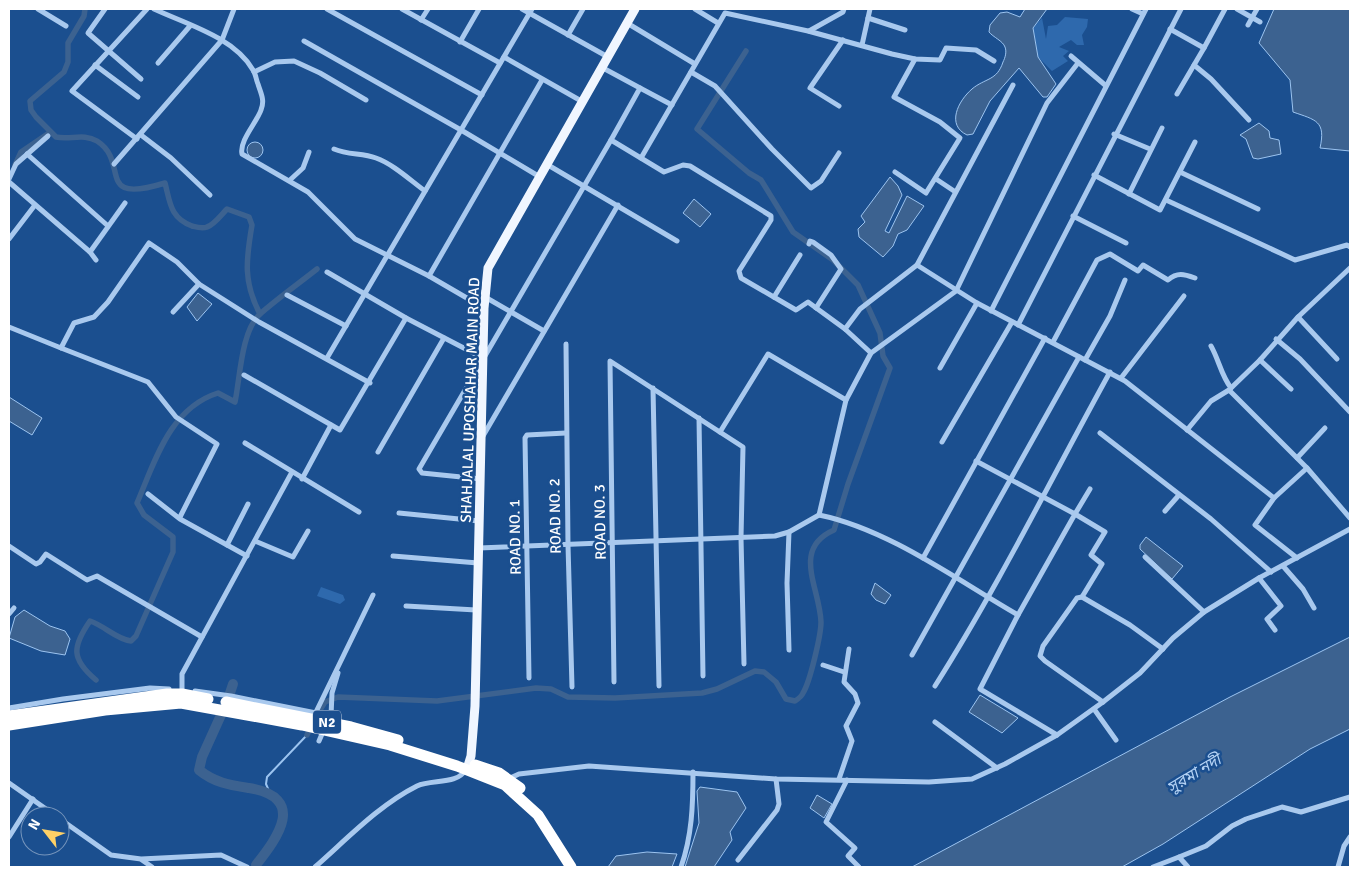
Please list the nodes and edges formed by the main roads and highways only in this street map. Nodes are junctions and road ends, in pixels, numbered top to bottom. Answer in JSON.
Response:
{"nodes":[{"id":1,"x":635,"y":9,"type":"edge"},
{"id":2,"x":182,"y":695,"type":"junction"},
{"id":3,"x":9,"y":716,"type":"edge"},
{"id":4,"x":9,"y":725,"type":"edge"},
{"id":5,"x":468,"y":766,"type":"junction"},
{"id":6,"x":571,"y":867,"type":"edge"}],
"edges":[{"from":1,"to":5,"type":"main road","name":"SHAHJALAL UPOSHAHAR MAIN ROAD"},
{"from":2,"to":3,"type":"highway","number":"N2"},
{"from":2,"to":4,"type":"highway","number":"N2"},
{"from":2,"to":5,"type":"highway","number":"N2"},
{"from":2,"to":5,"type":"highway","number":"N2"},
{"from":5,"to":6,"type":"highway","number":"N2"}]}
